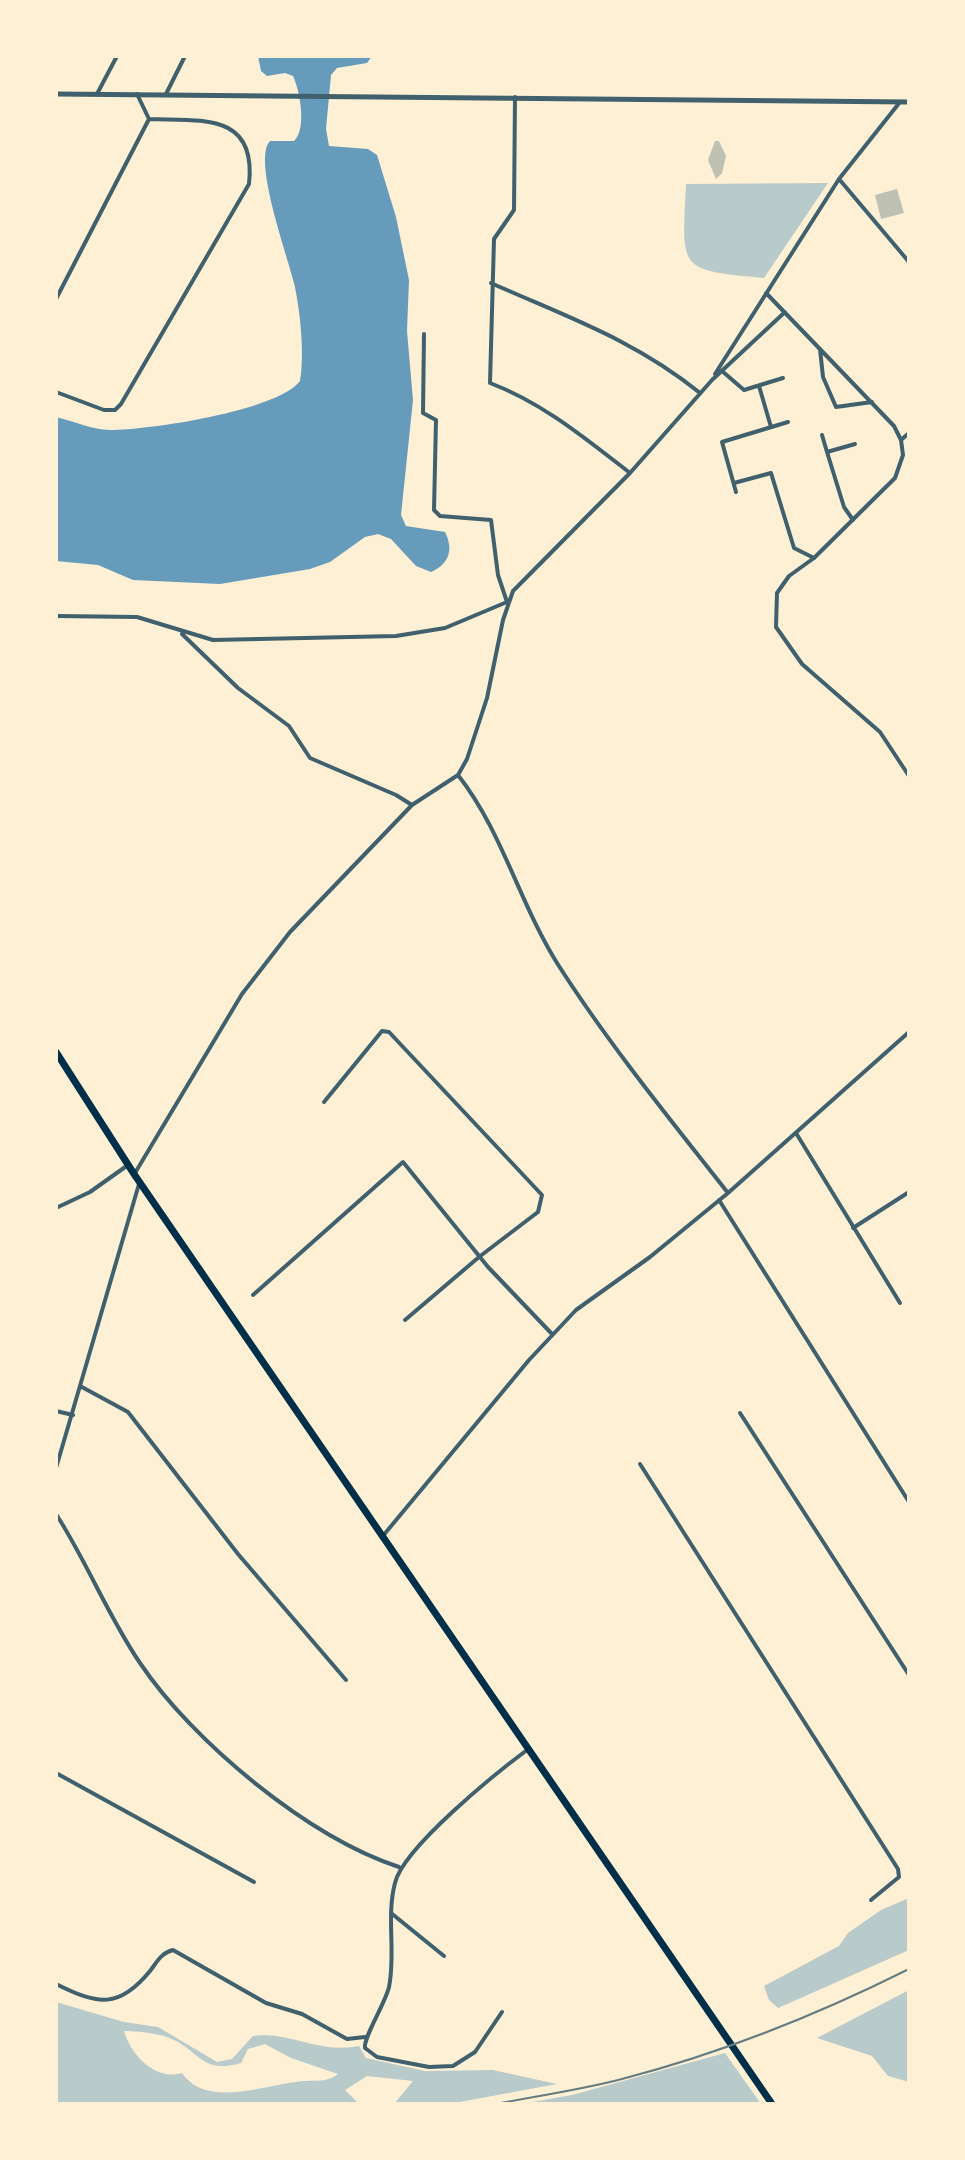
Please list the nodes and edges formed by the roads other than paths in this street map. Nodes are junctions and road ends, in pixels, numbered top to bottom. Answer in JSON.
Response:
{"nodes":[{"id":1,"x":117,"y":56,"type":"edge"},
{"id":2,"x":185,"y":56,"type":"edge"},
{"id":3,"x":56,"y":94,"type":"edge"},
{"id":4,"x":97,"y":94,"type":"junction"},
{"id":5,"x":137,"y":94,"type":"junction"},
{"id":6,"x":166,"y":94,"type":"junction"},
{"id":7,"x":515,"y":97,"type":"junction"},
{"id":8,"x":900,"y":102,"type":"junction"},
{"id":9,"x":909,"y":102,"type":"edge"},
{"id":10,"x":149,"y":119,"type":"junction"},
{"id":11,"x":839,"y":179,"type":"junction"},
{"id":12,"x":909,"y":262,"type":"edge"},
{"id":13,"x":491,"y":283,"type":"junction"},
{"id":14,"x":766,"y":293,"type":"junction"},
{"id":15,"x":56,"y":299,"type":"edge"},
{"id":16,"x":785,"y":312,"type":"junction"},
{"id":17,"x":424,"y":334,"type":"dead end"},
{"id":18,"x":820,"y":348,"type":"junction"},
{"id":19,"x":722,"y":371,"type":"junction"},
{"id":20,"x":783,"y":378,"type":"dead end"},
{"id":21,"x":712,"y":380,"type":"junction"},
{"id":22,"x":759,"y":386,"type":"junction"},
{"id":23,"x":56,"y":392,"type":"edge"},
{"id":24,"x":701,"y":393,"type":"junction"},
{"id":25,"x":872,"y":402,"type":"junction"},
{"id":26,"x":788,"y":422,"type":"dead end"},
{"id":27,"x":771,"y":427,"type":"junction"},
{"id":28,"x":909,"y":433,"type":"edge"},
{"id":29,"x":822,"y":435,"type":"dead end"},
{"id":30,"x":901,"y":440,"type":"junction"},
{"id":31,"x":855,"y":444,"type":"dead end"},
{"id":32,"x":827,"y":452,"type":"junction"},
{"id":33,"x":630,"y":473,"type":"junction"},
{"id":34,"x":734,"y":483,"type":"junction"},
{"id":35,"x":736,"y":492,"type":"dead end"},
{"id":36,"x":853,"y":520,"type":"junction"},
{"id":37,"x":814,"y":558,"type":"junction"},
{"id":38,"x":507,"y":602,"type":"junction"},
{"id":39,"x":56,"y":616,"type":"edge"},
{"id":40,"x":181,"y":632,"type":"junction"},
{"id":41,"x":458,"y":775,"type":"junction"},
{"id":42,"x":909,"y":776,"type":"edge"},
{"id":43,"x":412,"y":805,"type":"junction"},
{"id":44,"x":909,"y":1032,"type":"edge"},
{"id":45,"x":58,"y":1058,"type":"edge"},
{"id":46,"x":324,"y":1102,"type":"dead end"},
{"id":47,"x":796,"y":1133,"type":"junction"},
{"id":48,"x":128,"y":1165,"type":"junction"},
{"id":49,"x":137,"y":1178,"type":"junction"},
{"id":50,"x":909,"y":1192,"type":"edge"},
{"id":51,"x":728,"y":1193,"type":"junction"},
{"id":52,"x":719,"y":1200,"type":"junction"},
{"id":53,"x":56,"y":1208,"type":"edge"},
{"id":54,"x":853,"y":1228,"type":"junction"},
{"id":55,"x":479,"y":1257,"type":"junction"},
{"id":56,"x":253,"y":1295,"type":"dead end"},
{"id":57,"x":900,"y":1303,"type":"dead end"},
{"id":58,"x":405,"y":1320,"type":"dead end"},
{"id":59,"x":552,"y":1334,"type":"junction"},
{"id":60,"x":80,"y":1386,"type":"junction"},
{"id":61,"x":56,"y":1411,"type":"edge"},
{"id":62,"x":740,"y":1413,"type":"dead end"},
{"id":63,"x":73,"y":1415,"type":"junction"},
{"id":64,"x":640,"y":1464,"type":"dead end"},
{"id":65,"x":56,"y":1468,"type":"edge"},
{"id":66,"x":909,"y":1502,"type":"edge"},
{"id":67,"x":56,"y":1514,"type":"edge"},
{"id":68,"x":382,"y":1537,"type":"junction"},
{"id":69,"x":909,"y":1675,"type":"edge"},
{"id":70,"x":346,"y":1680,"type":"dead end"},
{"id":71,"x":527,"y":1750,"type":"junction"},
{"id":72,"x":56,"y":1773,"type":"edge"},
{"id":73,"x":400,"y":1867,"type":"junction"},
{"id":74,"x":254,"y":1882,"type":"dead end"},
{"id":75,"x":871,"y":1900,"type":"dead end"},
{"id":76,"x":391,"y":1913,"type":"junction"},
{"id":77,"x":444,"y":1956,"type":"dead end"},
{"id":78,"x":56,"y":1984,"type":"edge"},
{"id":79,"x":502,"y":2012,"type":"dead end"},
{"id":80,"x":365,"y":2037,"type":"junction"},
{"id":81,"x":772,"y":2104,"type":"edge"}],
"edges":[{"from":1,"to":4,"type":"street"},
{"from":2,"to":6,"type":"street"},
{"from":3,"to":4,"type":"street"},
{"from":4,"to":5,"type":"street"},
{"from":5,"to":6,"type":"street"},
{"from":5,"to":10,"type":"street"},
{"from":6,"to":7,"type":"street"},
{"from":7,"to":8,"type":"street"},
{"from":7,"to":13,"type":"street"},
{"from":8,"to":9,"type":"street"},
{"from":8,"to":11,"type":"street"},
{"from":10,"to":15,"type":"street"},
{"from":10,"to":23,"type":"street"},
{"from":11,"to":12,"type":"street"},
{"from":11,"to":14,"type":"street"},
{"from":13,"to":24,"type":"street"},
{"from":13,"to":33,"type":"street"},
{"from":14,"to":16,"type":"street"},
{"from":14,"to":21,"type":"street"},
{"from":16,"to":18,"type":"street"},
{"from":16,"to":19,"type":"street"},
{"from":17,"to":38,"type":"street"},
{"from":18,"to":25,"type":"street"},
{"from":18,"to":25,"type":"street"},
{"from":19,"to":21,"type":"street"},
{"from":19,"to":22,"type":"street"},
{"from":20,"to":22,"type":"street"},
{"from":21,"to":24,"type":"street"},
{"from":22,"to":27,"type":"street"},
{"from":24,"to":33,"type":"street"},
{"from":25,"to":30,"type":"street"},
{"from":26,"to":27,"type":"street"},
{"from":27,"to":34,"type":"street"},
{"from":28,"to":30,"type":"street"},
{"from":29,"to":32,"type":"street"},
{"from":30,"to":36,"type":"street"},
{"from":31,"to":32,"type":"street"},
{"from":32,"to":36,"type":"street"},
{"from":33,"to":38,"type":"street"},
{"from":34,"to":35,"type":"street"},
{"from":34,"to":37,"type":"street"},
{"from":36,"to":37,"type":"street"},
{"from":37,"to":42,"type":"street"},
{"from":38,"to":40,"type":"street"},
{"from":38,"to":41,"type":"street"},
{"from":39,"to":40,"type":"street"},
{"from":40,"to":43,"type":"street"},
{"from":41,"to":43,"type":"street"},
{"from":41,"to":51,"type":"street"},
{"from":43,"to":49,"type":"street"},
{"from":44,"to":47,"type":"street"},
{"from":45,"to":48,"type":"highway"},
{"from":46,"to":55,"type":"street"},
{"from":47,"to":51,"type":"street"},
{"from":47,"to":54,"type":"street"},
{"from":48,"to":49,"type":"highway"},
{"from":48,"to":53,"type":"street"},
{"from":49,"to":60,"type":"street"},
{"from":49,"to":68,"type":"highway"},
{"from":50,"to":54,"type":"street"},
{"from":51,"to":52,"type":"street"},
{"from":52,"to":59,"type":"street"},
{"from":52,"to":66,"type":"street"},
{"from":54,"to":57,"type":"street"},
{"from":55,"to":56,"type":"street"},
{"from":55,"to":58,"type":"street"},
{"from":55,"to":59,"type":"street"},
{"from":59,"to":68,"type":"street"},
{"from":60,"to":63,"type":"street"},
{"from":60,"to":70,"type":"street"},
{"from":61,"to":63,"type":"street"},
{"from":62,"to":69,"type":"street"},
{"from":63,"to":65,"type":"street"},
{"from":64,"to":75,"type":"street"},
{"from":67,"to":73,"type":"street"},
{"from":68,"to":71,"type":"highway"},
{"from":71,"to":73,"type":"street"},
{"from":71,"to":81,"type":"highway"},
{"from":72,"to":74,"type":"street"},
{"from":73,"to":76,"type":"street"},
{"from":76,"to":77,"type":"street"},
{"from":76,"to":80,"type":"street"},
{"from":78,"to":80,"type":"street"},
{"from":79,"to":80,"type":"street"}]}
